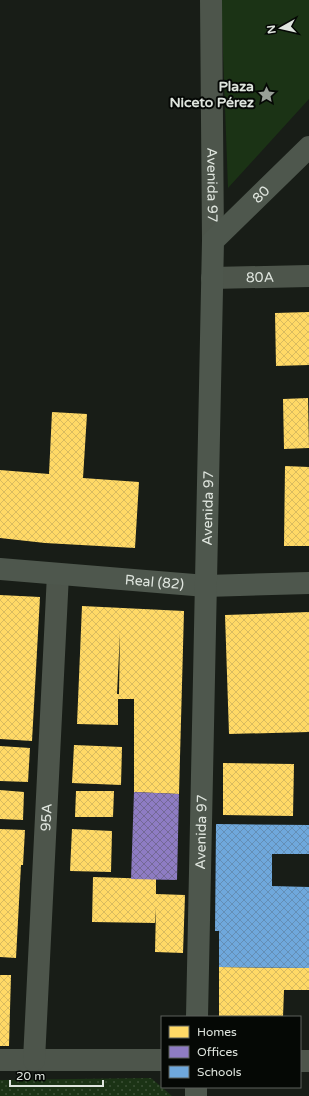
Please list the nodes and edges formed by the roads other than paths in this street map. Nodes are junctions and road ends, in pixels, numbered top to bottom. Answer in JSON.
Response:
{"nodes":[{"id":1,"x":210,"y":0,"type":"edge"},
{"id":2,"x":309,"y":147,"type":"edge"},
{"id":3,"x":212,"y":241,"type":"junction"},
{"id":4,"x":309,"y":276,"type":"edge"},
{"id":5,"x":212,"y":278,"type":"junction"},
{"id":6,"x":0,"y":569,"type":"edge"},
{"id":7,"x":58,"y":574,"type":"junction"},
{"id":8,"x":309,"y":583,"type":"edge"},
{"id":9,"x":206,"y":586,"type":"junction"},
{"id":10,"x":196,"y":1016,"type":"edge"},
{"id":11,"x":0,"y":1060,"type":"edge"},
{"id":12,"x":34,"y":1060,"type":"junction"},
{"id":13,"x":161,"y":1060,"type":"edge"}],
"edges":[{"from":1,"to":3,"type":"street","name":"Avenida 97"},
{"from":2,"to":3,"type":"main road","name":"80"},
{"from":3,"to":5,"type":"main road","name":"Avenida 97"},
{"from":4,"to":5,"type":"street","name":"80A"},
{"from":5,"to":9,"type":"main road","name":"Avenida 97"},
{"from":6,"to":7,"type":"main road","name":"Real (82)"},
{"from":7,"to":9,"type":"main road","name":"Real (82)"},
{"from":7,"to":12,"type":"street","name":"95A"},
{"from":8,"to":9,"type":"main road","name":"Real (82)"},
{"from":9,"to":10,"type":"main road","name":"Avenida 97"},
{"from":11,"to":12,"type":"street"},
{"from":12,"to":13,"type":"street"}]}
